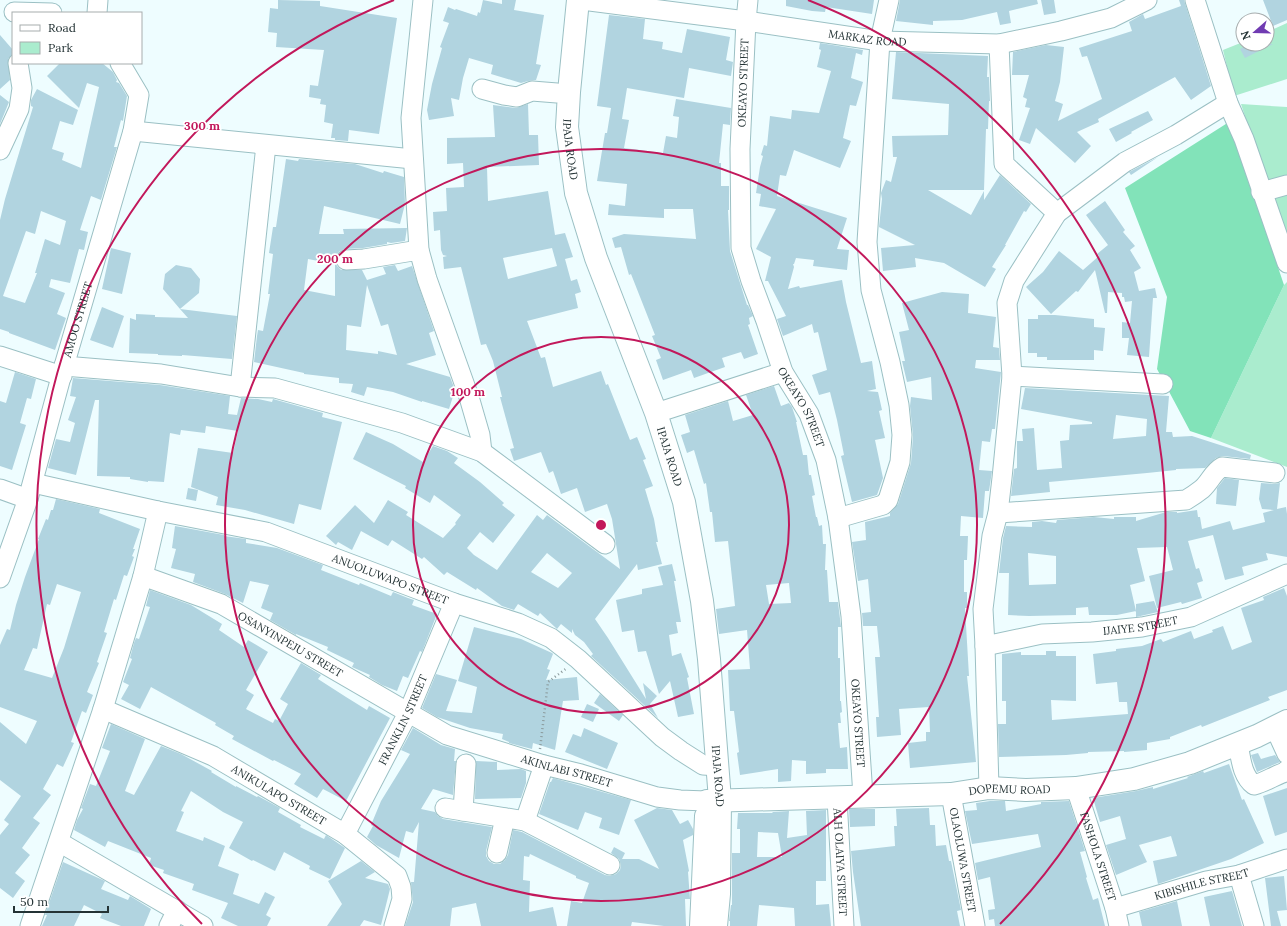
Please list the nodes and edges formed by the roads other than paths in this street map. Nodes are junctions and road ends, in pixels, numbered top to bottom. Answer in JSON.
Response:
{"nodes":[{"id":1,"x":98,"y":0,"type":"edge"},
{"id":2,"x":423,"y":0,"type":"edge"},
{"id":3,"x":565,"y":0,"type":"edge"},
{"id":4,"x":578,"y":0,"type":"edge"},
{"id":5,"x":582,"y":0,"type":"edge"},
{"id":6,"x":748,"y":0,"type":"edge"},
{"id":7,"x":889,"y":0,"type":"edge"},
{"id":8,"x":1147,"y":0,"type":"edge"},
{"id":9,"x":1196,"y":0,"type":"edge"},
{"id":10,"x":13,"y":8,"type":"edge"},
{"id":11,"x":44,"y":12,"type":"edge"},
{"id":12,"x":97,"y":12,"type":"edge"},
{"id":13,"x":746,"y":21,"type":"junction"},
{"id":14,"x":880,"y":41,"type":"junction"},
{"id":15,"x":999,"y":44,"type":"junction"},
{"id":16,"x":18,"y":64,"type":"edge"},
{"id":17,"x":121,"y":64,"type":"edge"},
{"id":18,"x":482,"y":89,"type":"dead end"},
{"id":19,"x":557,"y":93,"type":"junction"},
{"id":20,"x":1228,"y":103,"type":"junction"},
{"id":21,"x":133,"y":131,"type":"junction"},
{"id":22,"x":266,"y":145,"type":"junction"},
{"id":23,"x":0,"y":150,"type":"edge"},
{"id":24,"x":413,"y":159,"type":"junction"},
{"id":25,"x":1287,"y":185,"type":"edge"},
{"id":26,"x":1261,"y":192,"type":"junction"},
{"id":27,"x":571,"y":194,"type":"junction"},
{"id":28,"x":1057,"y":213,"type":"junction"},
{"id":29,"x":419,"y":250,"type":"junction"},
{"id":30,"x":346,"y":260,"type":"dead end"},
{"id":31,"x":1287,"y":263,"type":"edge"},
{"id":32,"x":0,"y":356,"type":"edge"},
{"id":33,"x":63,"y":371,"type":"junction"},
{"id":34,"x":783,"y":372,"type":"junction"},
{"id":35,"x":1012,"y":376,"type":"junction"},
{"id":36,"x":1163,"y":384,"type":"dead end"},
{"id":37,"x":240,"y":387,"type":"junction"},
{"id":38,"x":656,"y":413,"type":"junction"},
{"id":39,"x":482,"y":452,"type":"junction"},
{"id":40,"x":1275,"y":473,"type":"dead end"},
{"id":41,"x":0,"y":489,"type":"edge"},
{"id":42,"x":30,"y":491,"type":"junction"},
{"id":43,"x":158,"y":511,"type":"junction"},
{"id":44,"x":998,"y":513,"type":"junction"},
{"id":45,"x":838,"y":518,"type":"junction"},
{"id":46,"x":605,"y":544,"type":"dead end"},
{"id":47,"x":1287,"y":574,"type":"edge"},
{"id":48,"x":143,"y":576,"type":"junction"},
{"id":49,"x":0,"y":578,"type":"edge"},
{"id":50,"x":454,"y":603,"type":"junction"},
{"id":51,"x":985,"y":646,"type":"junction"},
{"id":52,"x":103,"y":709,"type":"junction"},
{"id":53,"x":408,"y":713,"type":"junction"},
{"id":54,"x":1281,"y":724,"type":"edge"},
{"id":55,"x":431,"y":726,"type":"joint"},
{"id":56,"x":1238,"y":744,"type":"junction"},
{"id":57,"x":1287,"y":754,"type":"edge"},
{"id":58,"x":466,"y":764,"type":"dead end"},
{"id":59,"x":541,"y":764,"type":"junction"},
{"id":60,"x":710,"y":766,"type":"junction"},
{"id":61,"x":1287,"y":770,"type":"edge"},
{"id":62,"x":989,"y":788,"type":"junction"},
{"id":63,"x":1076,"y":788,"type":"junction"},
{"id":64,"x":951,"y":794,"type":"junction"},
{"id":65,"x":863,"y":796,"type":"junction"},
{"id":66,"x":837,"y":798,"type":"junction"},
{"id":67,"x":713,"y":800,"type":"junction"},
{"id":68,"x":505,"y":818,"type":"junction"},
{"id":69,"x":525,"y":821,"type":"junction"},
{"id":70,"x":345,"y":834,"type":"junction"},
{"id":71,"x":59,"y":842,"type":"junction"},
{"id":72,"x":497,"y":853,"type":"dead end"},
{"id":73,"x":1287,"y":859,"type":"edge"},
{"id":74,"x":610,"y":865,"type":"dead end"},
{"id":75,"x":1239,"y":874,"type":"junction"},
{"id":76,"x":1117,"y":917,"type":"edge"},
{"id":77,"x":173,"y":918,"type":"edge"},
{"id":78,"x":30,"y":926,"type":"edge"},
{"id":79,"x":203,"y":926,"type":"edge"},
{"id":80,"x":394,"y":926,"type":"edge"},
{"id":81,"x":701,"y":926,"type":"edge"},
{"id":82,"x":716,"y":926,"type":"edge"},
{"id":83,"x":844,"y":926,"type":"edge"},
{"id":84,"x":975,"y":926,"type":"edge"},
{"id":85,"x":1254,"y":926,"type":"edge"}],
"edges":[{"from":1,"to":12,"type":"street"},
{"from":2,"to":24,"type":"street"},
{"from":3,"to":19,"type":"main road","name":"IPAJA ROAD"},
{"from":4,"to":27,"type":"main road","name":"IPAJA ROAD"},
{"from":5,"to":13,"type":"street","name":"MARKAZ ROAD"},
{"from":6,"to":13,"type":"street","name":"OKEAYO STREET"},
{"from":7,"to":14,"type":"street"},
{"from":8,"to":15,"type":"street","name":"MARKAZ ROAD"},
{"from":9,"to":20,"type":"street"},
{"from":10,"to":11,"type":"street"},
{"from":13,"to":14,"type":"street","name":"MARKAZ ROAD"},
{"from":13,"to":34,"type":"street","name":"OKEAYO STREET"},
{"from":14,"to":15,"type":"street","name":"MARKAZ ROAD"},
{"from":14,"to":45,"type":"street"},
{"from":15,"to":28,"type":"street"},
{"from":16,"to":23,"type":"street"},
{"from":17,"to":21,"type":"street","name":"AMOO STREET"},
{"from":18,"to":19,"type":"street"},
{"from":19,"to":27,"type":"main road","name":"IPAJA ROAD"},
{"from":20,"to":26,"type":"street"},
{"from":20,"to":28,"type":"street"},
{"from":21,"to":22,"type":"street"},
{"from":21,"to":33,"type":"street","name":"AMOO STREET"},
{"from":22,"to":24,"type":"street"},
{"from":22,"to":37,"type":"street"},
{"from":24,"to":29,"type":"street"},
{"from":25,"to":26,"type":"street"},
{"from":26,"to":31,"type":"street"},
{"from":27,"to":38,"type":"main road","name":"IPAJA ROAD"},
{"from":27,"to":60,"type":"main road","name":"IPAJA ROAD"},
{"from":28,"to":35,"type":"street"},
{"from":29,"to":30,"type":"street"},
{"from":29,"to":39,"type":"street"},
{"from":32,"to":33,"type":"street"},
{"from":33,"to":37,"type":"street"},
{"from":33,"to":42,"type":"street","name":"AMOO STREET"},
{"from":34,"to":38,"type":"street"},
{"from":34,"to":45,"type":"street","name":"OKEAYO STREET"},
{"from":35,"to":36,"type":"street"},
{"from":35,"to":44,"type":"street"},
{"from":37,"to":39,"type":"street"},
{"from":38,"to":60,"type":"main road","name":"IPAJA ROAD"},
{"from":39,"to":46,"type":"street"},
{"from":40,"to":44,"type":"street"},
{"from":41,"to":42,"type":"street","name":"ANUOLUWAPO STREET"},
{"from":42,"to":43,"type":"street","name":"ANUOLUWAPO STREET"},
{"from":42,"to":49,"type":"street","name":"AMOO STREET"},
{"from":43,"to":48,"type":"street"},
{"from":43,"to":50,"type":"street","name":"ANUOLUWAPO STREET"},
{"from":44,"to":51,"type":"street"},
{"from":45,"to":65,"type":"street","name":"OKEAYO STREET"},
{"from":47,"to":51,"type":"street","name":"IJAIYE STREET"},
{"from":48,"to":52,"type":"street"},
{"from":48,"to":53,"type":"street","name":"OSANYINPEJU STREET"},
{"from":50,"to":53,"type":"street","name":"FRANKLIN STREET"},
{"from":50,"to":60,"type":"street","name":"ANUOLUWAPO STREET"},
{"from":51,"to":62,"type":"street"},
{"from":52,"to":70,"type":"street","name":"ANIKULAPO STREET"},
{"from":52,"to":71,"type":"street"},
{"from":53,"to":55,"type":"street","name":"OSANYINPEJU STREET"},
{"from":53,"to":70,"type":"street","name":"FRANKLIN STREET"},
{"from":54,"to":56,"type":"main road","name":"DOPEMU ROAD"},
{"from":54,"to":57,"type":"street"},
{"from":55,"to":59,"type":"street","name":"AKINLABI STREET"},
{"from":56,"to":61,"type":"street"},
{"from":56,"to":63,"type":"main road","name":"DOPEMU ROAD"},
{"from":58,"to":68,"type":"street"},
{"from":59,"to":67,"type":"street","name":"AKINLABI STREET"},
{"from":59,"to":69,"type":"street"},
{"from":60,"to":67,"type":"main road","name":"IPAJA ROAD"},
{"from":62,"to":63,"type":"main road","name":"DOPEMU ROAD"},
{"from":62,"to":64,"type":"main road","name":"DOPEMU ROAD"},
{"from":63,"to":76,"type":"street","name":"FASHOLA STREET"},
{"from":64,"to":65,"type":"main road","name":"DOPEMU ROAD"},
{"from":64,"to":84,"type":"street","name":"OLAOLUWA STREET"},
{"from":65,"to":66,"type":"main road","name":"DOPEMU ROAD"},
{"from":66,"to":67,"type":"main road","name":"DOPEMU ROAD"},
{"from":66,"to":83,"type":"street","name":"ALH OLAIYA STREET"},
{"from":67,"to":81,"type":"main road","name":"IPAJA ROAD"},
{"from":67,"to":82,"type":"main road","name":"IPAJA ROAD"},
{"from":68,"to":69,"type":"street"},
{"from":68,"to":72,"type":"street"},
{"from":69,"to":74,"type":"street"},
{"from":70,"to":80,"type":"street","name":"ANIKULAPO STREET"},
{"from":71,"to":77,"type":"street"},
{"from":71,"to":78,"type":"street"},
{"from":73,"to":75,"type":"street","name":"KIBISHILE STREET"},
{"from":75,"to":76,"type":"street","name":"KIBISHILE STREET"},
{"from":75,"to":85,"type":"street"},
{"from":77,"to":79,"type":"street"}]}
